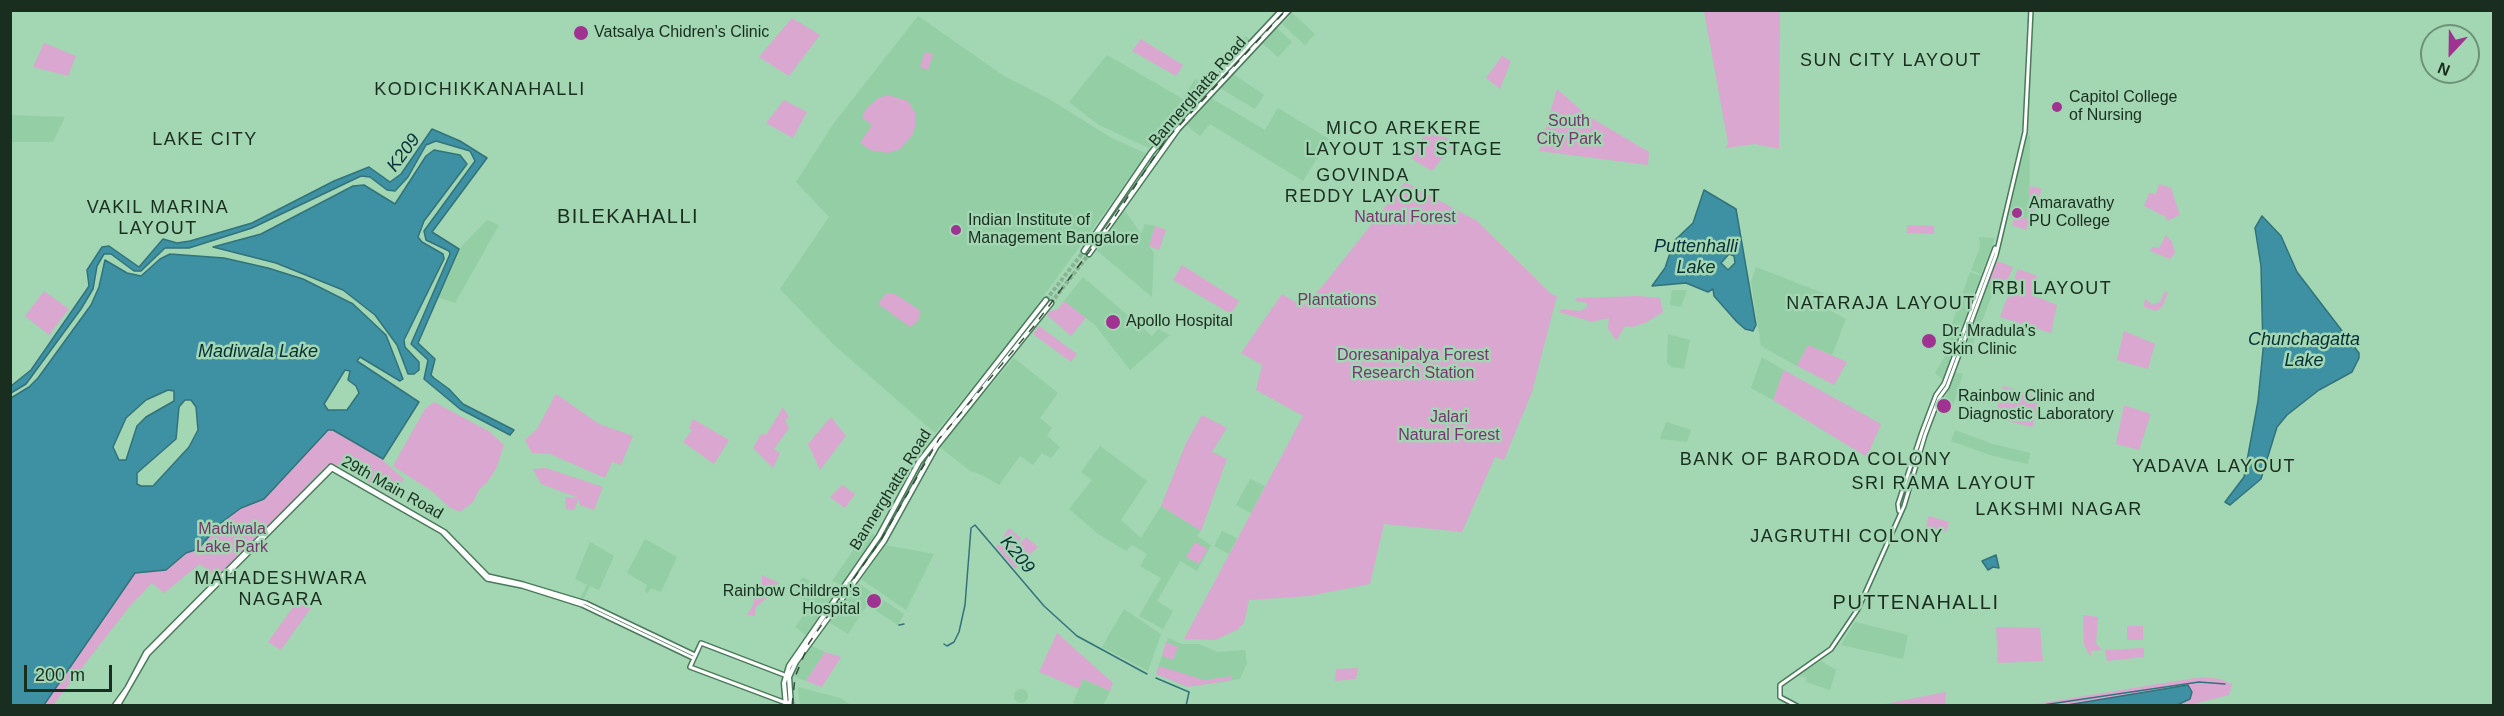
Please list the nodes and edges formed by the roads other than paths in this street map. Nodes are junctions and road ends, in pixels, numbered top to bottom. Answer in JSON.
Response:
{"nodes":[{"id":1,"x":1282,"y":10,"type":"edge"},
{"id":2,"x":1289,"y":10,"type":"edge"},
{"id":3,"x":2031,"y":10,"type":"edge"},
{"id":4,"x":1046,"y":300,"type":"tunnel mouth"},
{"id":5,"x":1051,"y":303,"type":"tunnel mouth"},
{"id":6,"x":694,"y":657,"type":"junction"},
{"id":7,"x":787,"y":676,"type":"junction"},
{"id":8,"x":788,"y":704,"type":"edge"},
{"id":9,"x":116,"y":705,"type":"edge"},
{"id":10,"x":1797,"y":705,"type":"edge"}],
"edges":[{"from":1,"to":2,"type":"main road","name":"Bannerghatta Road"},
{"from":3,"to":10,"type":"main road"},
{"from":4,"to":7,"type":"main road","name":"Bannerghatta Road"},
{"from":5,"to":7,"type":"main road","name":"Bannerghatta Road"},
{"from":6,"to":7,"type":"main road"},
{"from":6,"to":8,"type":"main road"},
{"from":6,"to":9,"type":"main road","name":"29th Main Road"},
{"from":7,"to":8,"type":"main road"}]}
